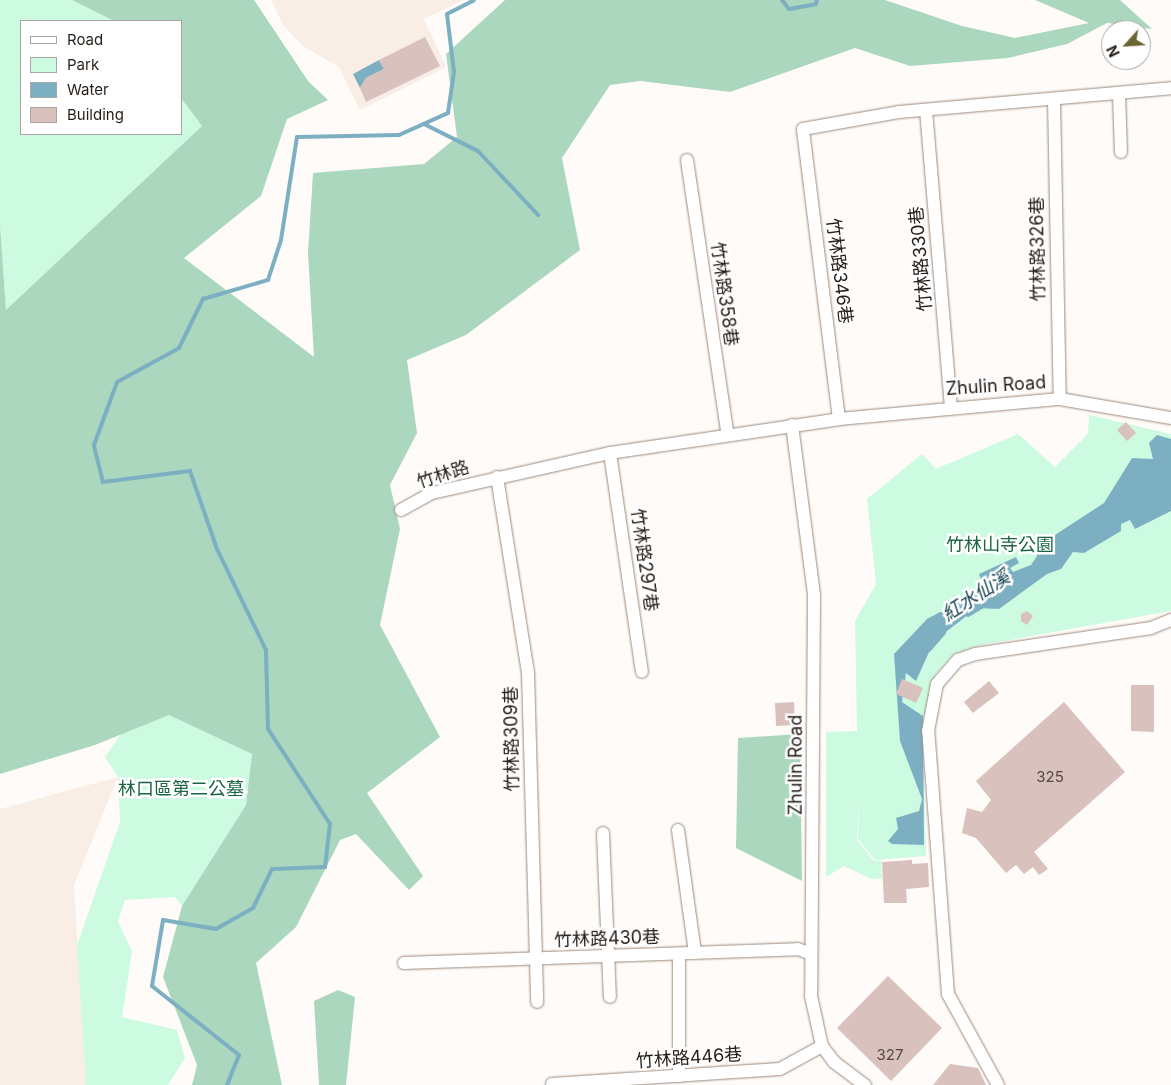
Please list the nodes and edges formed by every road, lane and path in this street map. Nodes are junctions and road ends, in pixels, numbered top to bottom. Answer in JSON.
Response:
{"nodes":[{"id":1,"x":1171,"y":88,"type":"edge"},
{"id":2,"x":1119,"y":93,"type":"junction"},
{"id":3,"x":1054,"y":98,"type":"junction"},
{"id":4,"x":926,"y":110,"type":"junction"},
{"id":5,"x":1121,"y":152,"type":"dead end"},
{"id":6,"x":687,"y":160,"type":"dead end"},
{"id":7,"x":1060,"y":399,"type":"junction"},
{"id":8,"x":950,"y":406,"type":"junction"},
{"id":9,"x":839,"y":418,"type":"junction"},
{"id":10,"x":1171,"y":418,"type":"edge"},
{"id":11,"x":792,"y":425,"type":"junction"},
{"id":12,"x":727,"y":432,"type":"junction"},
{"id":13,"x":610,"y":452,"type":"junction"},
{"id":14,"x":497,"y":477,"type":"junction"},
{"id":15,"x":401,"y":510,"type":"dead end"},
{"id":16,"x":1171,"y":620,"type":"edge"},
{"id":17,"x":642,"y":672,"type":"dead end"},
{"id":18,"x":678,"y":830,"type":"dead end"},
{"id":19,"x":603,"y":832,"type":"dead end"},
{"id":20,"x":695,"y":953,"type":"junction"},
{"id":21,"x":679,"y":954,"type":"junction"},
{"id":22,"x":812,"y":954,"type":"junction"},
{"id":23,"x":606,"y":956,"type":"junction"},
{"id":24,"x":536,"y":959,"type":"junction"},
{"id":25,"x":404,"y":963,"type":"dead end"},
{"id":26,"x":610,"y":997,"type":"dead end"},
{"id":27,"x":538,"y":1002,"type":"dead end"},
{"id":28,"x":822,"y":1046,"type":"junction"},
{"id":29,"x":679,"y":1076,"type":"junction"},
{"id":30,"x":552,"y":1084,"type":"edge"},
{"id":31,"x":865,"y":1085,"type":"edge"},
{"id":32,"x":998,"y":1085,"type":"edge"}],
"edges":[{"from":1,"to":2,"type":"street"},
{"from":2,"to":3,"type":"street"},
{"from":2,"to":5,"type":"street"},
{"from":3,"to":4,"type":"street"},
{"from":3,"to":7,"type":"street","name":"竹林路326巷"},
{"from":4,"to":8,"type":"street","name":"竹林路330巷"},
{"from":4,"to":9,"type":"street","name":"竹林路346巷"},
{"from":6,"to":12,"type":"street","name":"竹林路358巷"},
{"from":7,"to":8,"type":"street","name":"Zhulin Road"},
{"from":7,"to":10,"type":"street","name":"Zhulin Road"},
{"from":8,"to":9,"type":"street","name":"Zhulin Road"},
{"from":9,"to":11,"type":"street","name":"Zhulin Road"},
{"from":11,"to":12,"type":"street","name":"Zhulin Road"},
{"from":11,"to":22,"type":"street","name":"Zhulin Road"},
{"from":12,"to":13,"type":"street","name":"Zhulin Road"},
{"from":13,"to":14,"type":"street","name":"Zhulin Road"},
{"from":13,"to":17,"type":"street","name":"竹林路297巷"},
{"from":14,"to":15,"type":"street","name":"竹林路"},
{"from":14,"to":24,"type":"street","name":"竹林路309巷"},
{"from":16,"to":32,"type":"street"},
{"from":18,"to":20,"type":"street"},
{"from":19,"to":23,"type":"street"},
{"from":20,"to":21,"type":"street","name":"竹林路430巷"},
{"from":20,"to":22,"type":"street","name":"竹林路430巷"},
{"from":21,"to":23,"type":"street","name":"竹林路430巷"},
{"from":21,"to":29,"type":"street"},
{"from":22,"to":28,"type":"street","name":"Zhulin Road"},
{"from":23,"to":24,"type":"street","name":"竹林路430巷"},
{"from":23,"to":26,"type":"street"},
{"from":24,"to":25,"type":"street","name":"竹林路430巷"},
{"from":24,"to":27,"type":"street","name":"竹林路309巷"},
{"from":28,"to":29,"type":"street","name":"竹林路446巷"},
{"from":28,"to":31,"type":"street","name":"Zhulin Road"},
{"from":29,"to":30,"type":"street","name":"竹林路446巷"}]}
